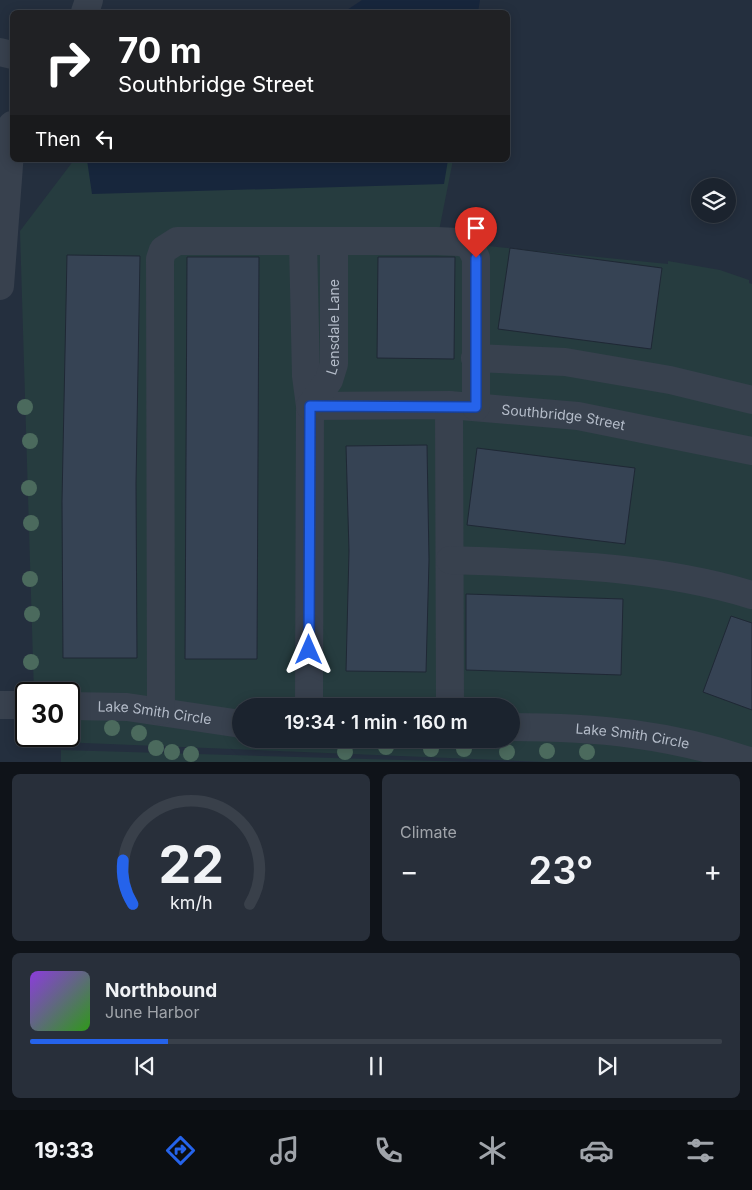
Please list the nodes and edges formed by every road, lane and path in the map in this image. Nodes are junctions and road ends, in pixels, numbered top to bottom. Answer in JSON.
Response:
{"nodes":[{"id":1,"x":10,"y":152,"type":"edge"},
{"id":2,"x":334,"y":241,"type":"junction"},
{"id":3,"x":303,"y":242,"type":"junction"},
{"id":4,"x":0,"y":286,"type":"edge"},
{"id":5,"x":475,"y":358,"type":"junction"},
{"id":6,"x":752,"y":400,"type":"edge"},
{"id":7,"x":448,"y":405,"type":"junction"},
{"id":8,"x":310,"y":406,"type":"junction"},
{"id":9,"x":476,"y":407,"type":"junction"},
{"id":10,"x":752,"y":451,"type":"edge"},
{"id":11,"x":450,"y":560,"type":"junction"},
{"id":12,"x":752,"y":595,"type":"edge"},
{"id":13,"x":308,"y":698,"type":"edge"},
{"id":14,"x":450,"y":698,"type":"edge"},
{"id":15,"x":0,"y":705,"type":"edge"},
{"id":16,"x":15,"y":705,"type":"edge"},
{"id":17,"x":80,"y":706,"type":"edge"},
{"id":18,"x":161,"y":711,"type":"junction"},
{"id":19,"x":232,"y":723,"type":"edge"},
{"id":20,"x":520,"y":727,"type":"edge"},
{"id":21,"x":752,"y":762,"type":"edge"}],
"edges":[{"from":1,"to":4,"type":"street"},
{"from":2,"to":3,"type":"street"},
{"from":2,"to":5,"type":"street"},
{"from":2,"to":8,"type":"street","name":"Lensdale Lane"},
{"from":3,"to":8,"type":"street","name":"Lensdale Lane"},
{"from":3,"to":18,"type":"street"},
{"from":5,"to":6,"type":"street"},
{"from":5,"to":9,"type":"street"},
{"from":7,"to":8,"type":"street","name":"Southbridge Street"},
{"from":7,"to":9,"type":"street","name":"Southbridge Street"},
{"from":7,"to":11,"type":"street"},
{"from":8,"to":13,"type":"street","name":"Lensdale Lane"},
{"from":9,"to":10,"type":"street","name":"Southbridge Street"},
{"from":11,"to":12,"type":"street"},
{"from":11,"to":14,"type":"street"},
{"from":15,"to":16,"type":"street"},
{"from":17,"to":18,"type":"street","name":"Lake Smith Circle"},
{"from":18,"to":19,"type":"street","name":"Lake Smith Circle"},
{"from":20,"to":21,"type":"street","name":"Lake Smith Circle"}]}
